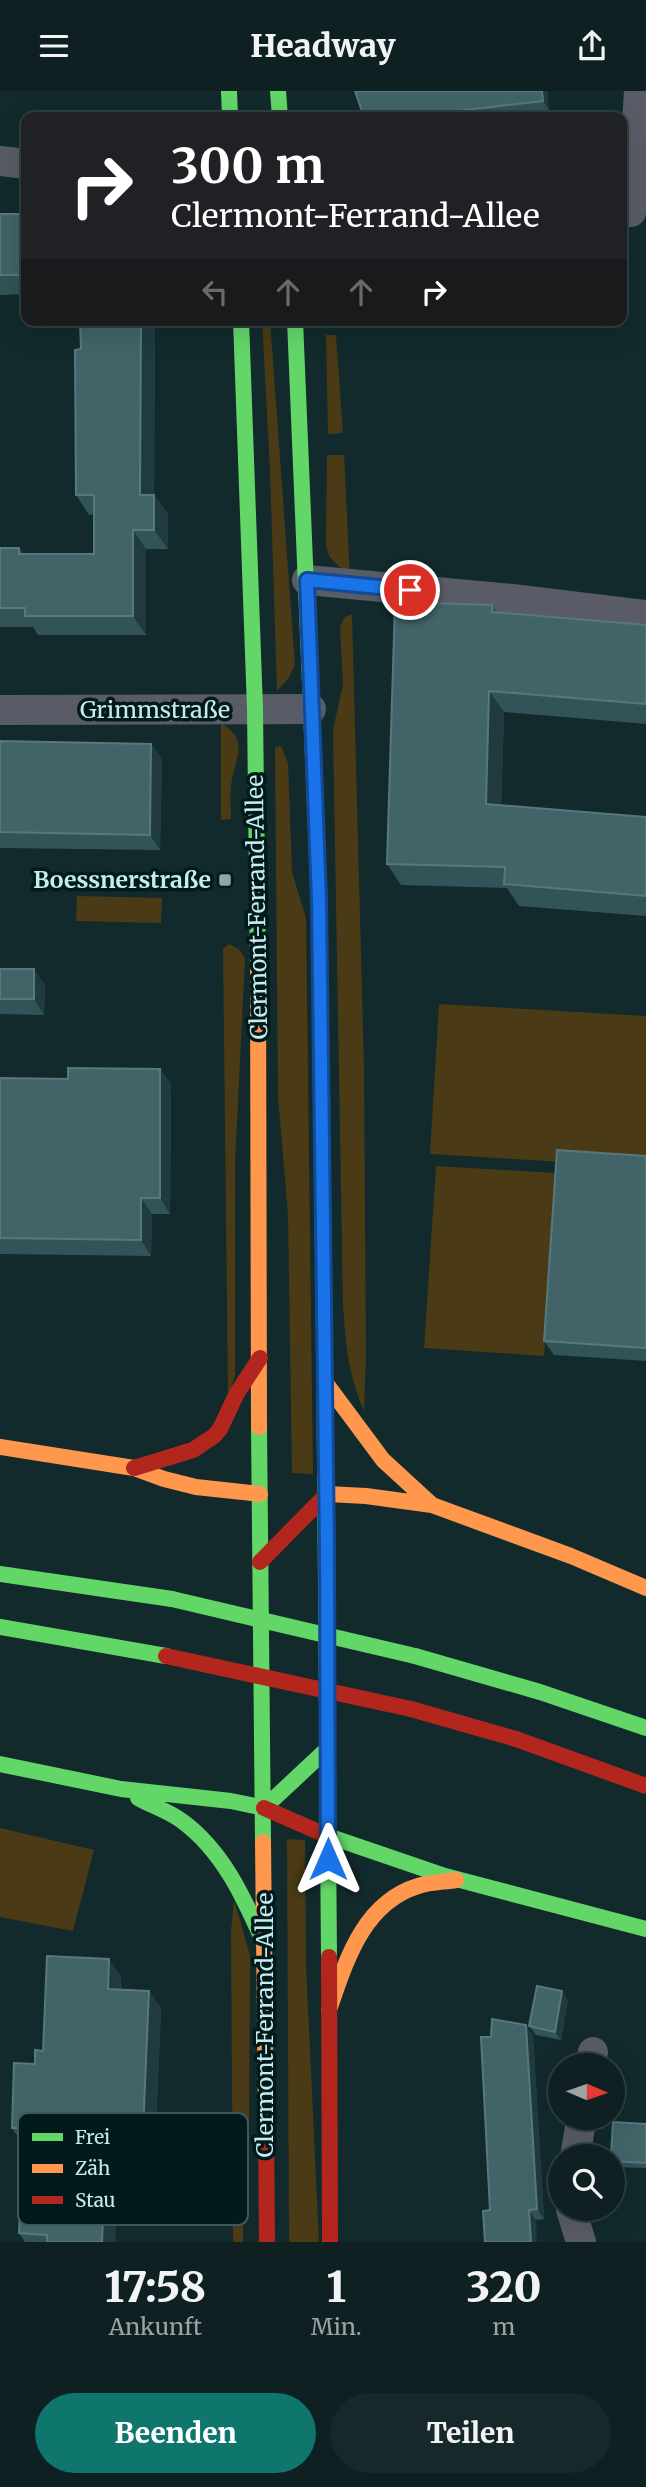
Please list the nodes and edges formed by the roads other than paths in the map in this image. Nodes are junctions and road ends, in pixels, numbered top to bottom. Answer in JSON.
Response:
{"nodes":[{"id":1,"x":229,"y":91,"type":"edge"},
{"id":2,"x":278,"y":91,"type":"edge"},
{"id":3,"x":639,"y":91,"type":"edge"},
{"id":4,"x":230,"y":112,"type":"edge"},
{"id":5,"x":280,"y":112,"type":"edge"},
{"id":6,"x":0,"y":161,"type":"edge"},
{"id":7,"x":21,"y":163,"type":"edge"},
{"id":8,"x":633,"y":212,"type":"edge"},
{"id":9,"x":241,"y":326,"type":"edge"},
{"id":10,"x":295,"y":326,"type":"edge"},
{"id":11,"x":307,"y":580,"type":"junction"},
{"id":12,"x":646,"y":615,"type":"edge"},
{"id":13,"x":255,"y":709,"type":"junction"},
{"id":14,"x":310,"y":709,"type":"junction"},
{"id":15,"x":0,"y":711,"type":"edge"},
{"id":16,"x":260,"y":1358,"type":"junction"},
{"id":17,"x":325,"y":1382,"type":"junction"},
{"id":18,"x":0,"y":1447,"type":"edge"},
{"id":19,"x":134,"y":1468,"type":"junction"},
{"id":20,"x":266,"y":1494,"type":"junction"},
{"id":21,"x":300,"y":1494,"type":"dead end"},
{"id":22,"x":327,"y":1494,"type":"junction"},
{"id":23,"x":432,"y":1505,"type":"junction"},
{"id":24,"x":260,"y":1562,"type":"junction"},
{"id":25,"x":0,"y":1574,"type":"edge"},
{"id":26,"x":646,"y":1588,"type":"edge"},
{"id":27,"x":0,"y":1627,"type":"edge"},
{"id":28,"x":646,"y":1728,"type":"edge"},
{"id":29,"x":327,"y":1749,"type":"junction"},
{"id":30,"x":0,"y":1764,"type":"edge"},
{"id":31,"x":646,"y":1786,"type":"edge"},
{"id":32,"x":121,"y":1789,"type":"junction"},
{"id":33,"x":264,"y":1808,"type":"junction"},
{"id":34,"x":328,"y":1836,"type":"junction"},
{"id":35,"x":458,"y":1879,"type":"junction"},
{"id":36,"x":646,"y":1929,"type":"edge"},
{"id":37,"x":264,"y":1943,"type":"junction"},
{"id":38,"x":329,"y":2010,"type":"junction"},
{"id":39,"x":574,"y":2221,"type":"edge"},
{"id":40,"x":267,"y":2242,"type":"edge"},
{"id":41,"x":330,"y":2242,"type":"edge"},
{"id":42,"x":581,"y":2242,"type":"edge"}],
"edges":[{"from":1,"to":4,"type":"main road"},
{"from":2,"to":5,"type":"main road"},
{"from":3,"to":8,"type":"street"},
{"from":6,"to":7,"type":"street"},
{"from":9,"to":13,"type":"main road","name":"Clermont-Ferrand-Allee"},
{"from":10,"to":11,"type":"main road"},
{"from":11,"to":12,"type":"street"},
{"from":11,"to":14,"type":"main road"},
{"from":13,"to":14,"type":"street","name":"Grimmstraße"},
{"from":13,"to":15,"type":"street","name":"Grimmstraße"},
{"from":13,"to":16,"type":"main road","name":"Clermont-Ferrand-Allee"},
{"from":14,"to":17,"type":"main road"},
{"from":16,"to":19,"type":"main road"},
{"from":16,"to":20,"type":"main road","name":"Clermont-Ferrand-Allee"},
{"from":17,"to":22,"type":"main road"},
{"from":17,"to":23,"type":"main road"},
{"from":18,"to":19,"type":"main road"},
{"from":19,"to":20,"type":"main road"},
{"from":20,"to":24,"type":"main road","name":"Clermont-Ferrand-Allee"},
{"from":21,"to":22,"type":"main road"},
{"from":22,"to":23,"type":"main road"},
{"from":22,"to":24,"type":"main road"},
{"from":22,"to":29,"type":"main road"},
{"from":23,"to":26,"type":"main road"},
{"from":24,"to":33,"type":"main road","name":"Clermont-Ferrand-Allee"},
{"from":25,"to":28,"type":"main road","bridge":true},
{"from":27,"to":31,"type":"main road","bridge":true},
{"from":29,"to":33,"type":"main road"},
{"from":29,"to":34,"type":"main road"},
{"from":30,"to":32,"type":"main road"},
{"from":32,"to":33,"type":"main road"},
{"from":32,"to":37,"type":"main road"},
{"from":33,"to":34,"type":"main road"},
{"from":33,"to":37,"type":"main road","name":"Clermont-Ferrand-Allee"},
{"from":34,"to":35,"type":"main road"},
{"from":34,"to":38,"type":"main road"},
{"from":35,"to":36,"type":"main road"},
{"from":35,"to":38,"type":"main road"},
{"from":37,"to":40,"type":"main road","name":"Clermont-Ferrand-Allee"},
{"from":38,"to":41,"type":"main road"},
{"from":39,"to":42,"type":"street"}]}
